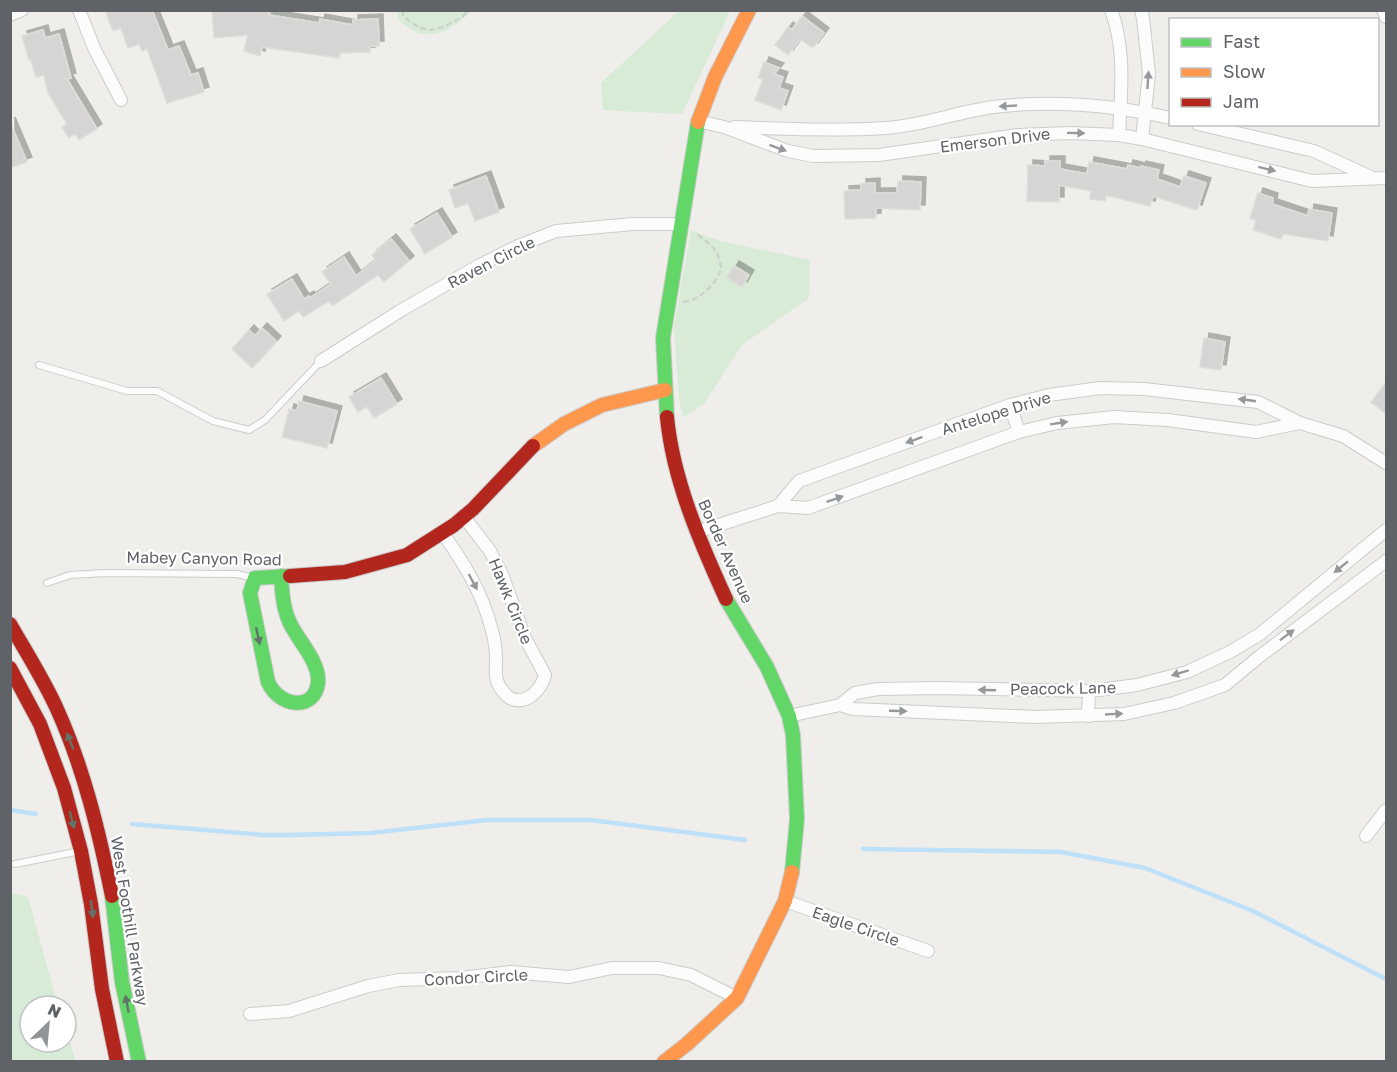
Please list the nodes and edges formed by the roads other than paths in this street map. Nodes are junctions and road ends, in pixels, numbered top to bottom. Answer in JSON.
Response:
{"nodes":[{"id":1,"x":22,"y":10,"type":"edge"},
{"id":2,"x":79,"y":10,"type":"edge"},
{"id":3,"x":749,"y":10,"type":"edge"},
{"id":4,"x":1111,"y":10,"type":"edge"},
{"id":5,"x":1141,"y":10,"type":"edge"},
{"id":6,"x":1383,"y":10,"type":"edge"},
{"id":7,"x":10,"y":15,"type":"edge"},
{"id":8,"x":1386,"y":16,"type":"edge"},
{"id":9,"x":121,"y":100,"type":"dead end"},
{"id":10,"x":1120,"y":108,"type":"junction"},
{"id":11,"x":1145,"y":112,"type":"junction"},
{"id":12,"x":1169,"y":118,"type":"edge"},
{"id":13,"x":698,"y":121,"type":"junction"},
{"id":14,"x":1207,"y":126,"type":"edge"},
{"id":15,"x":724,"y":127,"type":"junction"},
{"id":16,"x":1119,"y":135,"type":"junction"},
{"id":17,"x":1142,"y":139,"type":"junction"},
{"id":18,"x":1381,"y":178,"type":"edge"},
{"id":19,"x":680,"y":224,"type":"junction"},
{"id":20,"x":321,"y":361,"type":"joint"},
{"id":21,"x":39,"y":365,"type":"dead end"},
{"id":22,"x":665,"y":390,"type":"junction"},
{"id":23,"x":1010,"y":405,"type":"junction"},
{"id":24,"x":1300,"y":423,"type":"junction"},
{"id":25,"x":1019,"y":432,"type":"junction"},
{"id":26,"x":1386,"y":463,"type":"edge"},
{"id":27,"x":778,"y":506,"type":"junction"},
{"id":28,"x":464,"y":517,"type":"junction"},
{"id":29,"x":1386,"y":530,"type":"edge"},
{"id":30,"x":442,"y":532,"type":"junction"},
{"id":31,"x":697,"y":532,"type":"junction"},
{"id":32,"x":1386,"y":561,"type":"edge"},
{"id":33,"x":280,"y":576,"type":"junction"},
{"id":34,"x":255,"y":578,"type":"junction"},
{"id":35,"x":47,"y":583,"type":"dead end"},
{"id":36,"x":10,"y":624,"type":"edge"},
{"id":37,"x":10,"y":643,"type":"edge"},
{"id":38,"x":10,"y":668,"type":"edge"},
{"id":39,"x":40,"y":676,"type":"junction"},
{"id":40,"x":1089,"y":691,"type":"junction"},
{"id":41,"x":840,"y":705,"type":"junction"},
{"id":42,"x":789,"y":716,"type":"junction"},
{"id":43,"x":1088,"y":716,"type":"junction"},
{"id":44,"x":1386,"y":810,"type":"edge"},
{"id":45,"x":1366,"y":836,"type":"dead end"},
{"id":46,"x":81,"y":851,"type":"junction"},
{"id":47,"x":15,"y":864,"type":"dead end"},
{"id":48,"x":785,"y":901,"type":"junction"},
{"id":49,"x":928,"y":951,"type":"dead end"},
{"id":50,"x":737,"y":998,"type":"junction"},
{"id":51,"x":249,"y":1014,"type":"dead end"},
{"id":52,"x":117,"y":1062,"type":"edge"},
{"id":53,"x":140,"y":1062,"type":"edge"},
{"id":54,"x":664,"y":1062,"type":"edge"}],
"edges":[{"from":1,"to":7,"type":"street"},
{"from":2,"to":9,"type":"street"},
{"from":3,"to":13,"type":"street","name":"Border Avenue"},
{"from":4,"to":10,"type":"street"},
{"from":11,"to":5,"type":"street","one_way":true},
{"from":6,"to":8,"type":"street"},
{"from":10,"to":11,"type":"street","name":"Emerson Drive"},
{"from":10,"to":15,"type":"street","name":"Emerson Drive","one_way":true},
{"from":10,"to":16,"type":"street"},
{"from":11,"to":12,"type":"street","name":"Emerson Drive"},
{"from":11,"to":17,"type":"street"},
{"from":13,"to":15,"type":"street","name":"Emerson Drive"},
{"from":13,"to":19,"type":"street","name":"Border Avenue"},
{"from":14,"to":18,"type":"street","name":"Emerson Drive"},
{"from":15,"to":16,"type":"street","name":"Emerson Drive","one_way":true},
{"from":16,"to":17,"type":"street","name":"Emerson Drive"},
{"from":17,"to":18,"type":"street","name":"Emerson Drive","one_way":true},
{"from":19,"to":20,"type":"street","name":"Raven Circle"},
{"from":19,"to":22,"type":"street","name":"Border Avenue"},
{"from":20,"to":21,"type":"lane"},
{"from":22,"to":28,"type":"street","name":"Mabey Canyon Road"},
{"from":22,"to":31,"type":"street","name":"Border Avenue"},
{"from":24,"to":23,"type":"street","name":"Antelope Drive","one_way":true},
{"from":23,"to":25,"type":"street"},
{"from":23,"to":27,"type":"street","name":"Antelope Drive","one_way":true},
{"from":25,"to":24,"type":"street","name":"Antelope Drive","one_way":true},
{"from":24,"to":26,"type":"street","name":"Antelope Drive"},
{"from":27,"to":25,"type":"street","name":"Antelope Drive","one_way":true},
{"from":27,"to":31,"type":"street","name":"Antelope Drive"},
{"from":28,"to":30,"type":"street","name":"Mabey Canyon Road"},
{"from":30,"to":28,"type":"street","name":"Hawk Circle","one_way":true},
{"from":29,"to":40,"type":"street","name":"Peacock Lane","one_way":true},
{"from":30,"to":33,"type":"street","name":"Mabey Canyon Road"},
{"from":31,"to":42,"type":"street","name":"Border Avenue"},
{"from":43,"to":32,"type":"street","name":"Peacock Lane","one_way":true},
{"from":33,"to":34,"type":"street","name":"Mabey Canyon Road"},
{"from":34,"to":33,"type":"street","one_way":true},
{"from":34,"to":35,"type":"lane","name":"Mabey Canyon Road"},
{"from":36,"to":39,"type":"street","name":"West Foothill Parkway"},
{"from":37,"to":39,"type":"street"},
{"from":38,"to":46,"type":"street","one_way":true},
{"from":53,"to":39,"type":"street","name":"West Foothill Parkway","one_way":true},
{"from":40,"to":41,"type":"street","name":"Peacock Lane","one_way":true},
{"from":40,"to":43,"type":"street"},
{"from":41,"to":42,"type":"street","name":"Peacock Lane"},
{"from":41,"to":43,"type":"street","name":"Peacock Lane","one_way":true},
{"from":42,"to":48,"type":"street","name":"Border Avenue"},
{"from":44,"to":45,"type":"street"},
{"from":46,"to":47,"type":"lane"},
{"from":46,"to":52,"type":"street","one_way":true},
{"from":48,"to":49,"type":"street","name":"Eagle Circle"},
{"from":48,"to":50,"type":"street","name":"Border Avenue"},
{"from":50,"to":51,"type":"street","name":"Condor Circle"},
{"from":50,"to":54,"type":"street","name":"Border Avenue"}]}
